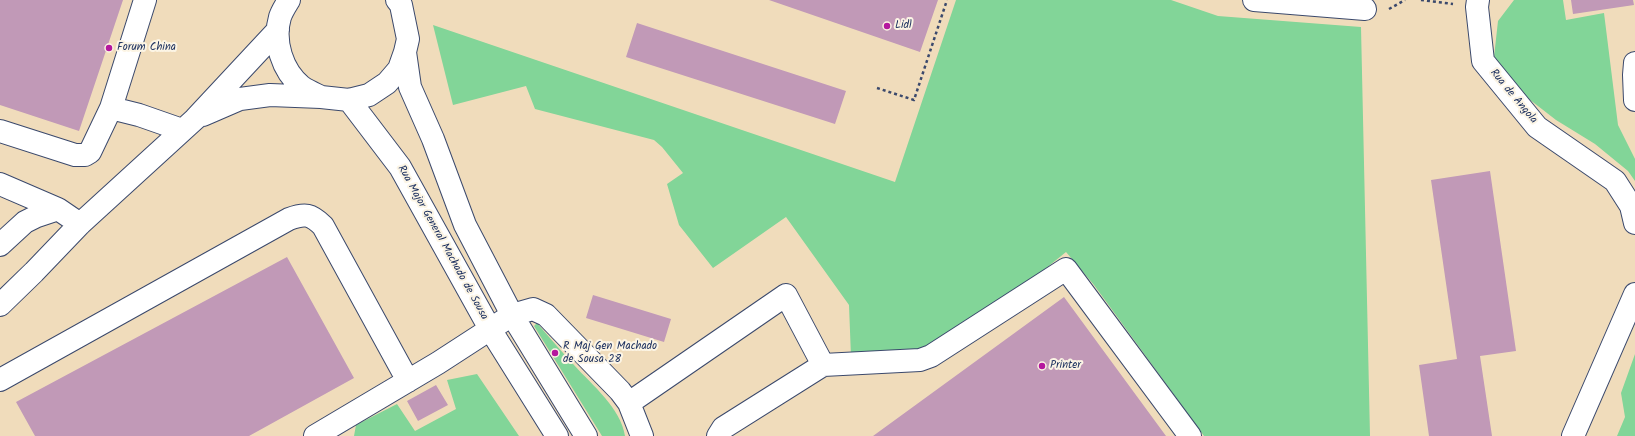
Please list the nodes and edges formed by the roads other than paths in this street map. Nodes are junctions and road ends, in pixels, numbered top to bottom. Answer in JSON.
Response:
{"nodes":[{"id":1,"x":145,"y":0,"type":"edge"},
{"id":2,"x":1254,"y":0,"type":"edge"},
{"id":3,"x":400,"y":2,"type":"edge"},
{"id":4,"x":1477,"y":3,"type":"edge"},
{"id":5,"x":1365,"y":9,"type":"dead end"},
{"id":6,"x":280,"y":11,"type":"edge"},
{"id":7,"x":405,"y":52,"type":"junction"},
{"id":8,"x":1635,"y":62,"type":"edge"},
{"id":9,"x":321,"y":97,"type":"junction"},
{"id":10,"x":349,"y":100,"type":"junction"},
{"id":11,"x":1635,"y":100,"type":"edge"},
{"id":12,"x":111,"y":108,"type":"junction"},
{"id":13,"x":188,"y":124,"type":"junction"},
{"id":14,"x":0,"y":131,"type":"edge"},
{"id":15,"x":0,"y":184,"type":"edge"},
{"id":16,"x":58,"y":208,"type":"junction"},
{"id":17,"x":1635,"y":223,"type":"edge"},
{"id":18,"x":80,"y":224,"type":"junction"},
{"id":19,"x":0,"y":245,"type":"edge"},
{"id":20,"x":1635,"y":294,"type":"edge"},
{"id":21,"x":0,"y":305,"type":"edge"},
{"id":22,"x":512,"y":315,"type":"junction"},
{"id":23,"x":490,"y":329,"type":"junction"},
{"id":24,"x":823,"y":365,"type":"junction"},
{"id":25,"x":0,"y":380,"type":"edge"},
{"id":26,"x":408,"y":381,"type":"junction"},
{"id":27,"x":629,"y":403,"type":"junction"},
{"id":28,"x":315,"y":436,"type":"edge"},
{"id":29,"x":557,"y":436,"type":"edge"},
{"id":30,"x":586,"y":436,"type":"edge"},
{"id":31,"x":642,"y":436,"type":"edge"},
{"id":32,"x":718,"y":436,"type":"edge"},
{"id":33,"x":1190,"y":436,"type":"edge"},
{"id":34,"x":1573,"y":436,"type":"edge"}],
"edges":[{"from":1,"to":12,"type":"street"},
{"from":2,"to":5,"type":"street"},
{"from":3,"to":7,"type":"street"},
{"from":4,"to":17,"type":"street","name":"Rua de Angola"},
{"from":6,"to":9,"type":"street"},
{"from":6,"to":13,"type":"street"},
{"from":7,"to":10,"type":"street"},
{"from":7,"to":22,"type":"street"},
{"from":8,"to":11,"type":"street"},
{"from":9,"to":10,"type":"street"},
{"from":9,"to":13,"type":"street"},
{"from":10,"to":23,"type":"street","name":"Rua Major General Machado de Sousa"},
{"from":12,"to":13,"type":"street"},
{"from":12,"to":14,"type":"street"},
{"from":13,"to":18,"type":"street"},
{"from":15,"to":16,"type":"street"},
{"from":16,"to":18,"type":"street"},
{"from":16,"to":19,"type":"street"},
{"from":18,"to":21,"type":"street"},
{"from":20,"to":34,"type":"street"},
{"from":22,"to":23,"type":"street"},
{"from":22,"to":27,"type":"street"},
{"from":22,"to":30,"type":"street"},
{"from":23,"to":26,"type":"street"},
{"from":23,"to":29,"type":"street","name":"Rua Major General Machado de Sousa"},
{"from":24,"to":27,"type":"street"},
{"from":24,"to":32,"type":"street"},
{"from":24,"to":33,"type":"street"},
{"from":25,"to":26,"type":"street"},
{"from":26,"to":28,"type":"street"},
{"from":27,"to":31,"type":"street"}]}
